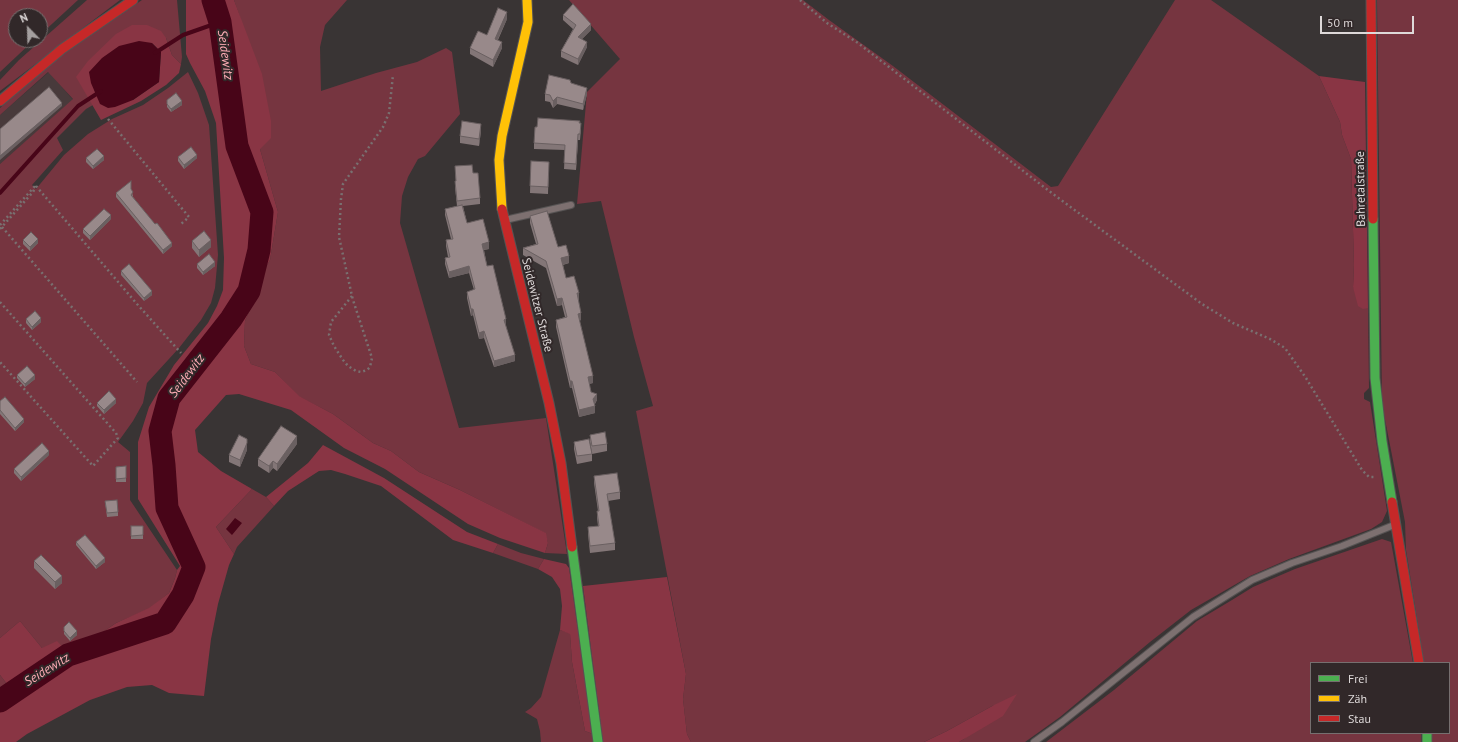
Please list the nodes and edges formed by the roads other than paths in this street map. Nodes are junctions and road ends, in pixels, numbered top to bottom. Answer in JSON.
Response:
{"nodes":[{"id":1,"x":133,"y":0,"type":"edge"},
{"id":2,"x":527,"y":0,"type":"edge"},
{"id":3,"x":1371,"y":0,"type":"edge"},
{"id":4,"x":0,"y":101,"type":"edge"},
{"id":5,"x":572,"y":205,"type":"dead end"},
{"id":6,"x":504,"y":220,"type":"junction"},
{"id":7,"x":1397,"y":524,"type":"junction"},
{"id":8,"x":1419,"y":662,"type":"edge"},
{"id":9,"x":598,"y":742,"type":"edge"},
{"id":10,"x":1034,"y":742,"type":"edge"}],
"edges":[{"from":1,"to":4,"type":"street"},
{"from":2,"to":6,"type":"street","name":"Seidewitzer Straße"},
{"from":3,"to":7,"type":"street","name":"Bahretalstraße"},
{"from":5,"to":6,"type":"lane"},
{"from":6,"to":9,"type":"street","name":"Seidewitzer Straße"},
{"from":7,"to":8,"type":"street","name":"Bahretalstraße"},
{"from":7,"to":10,"type":"lane"}]}
